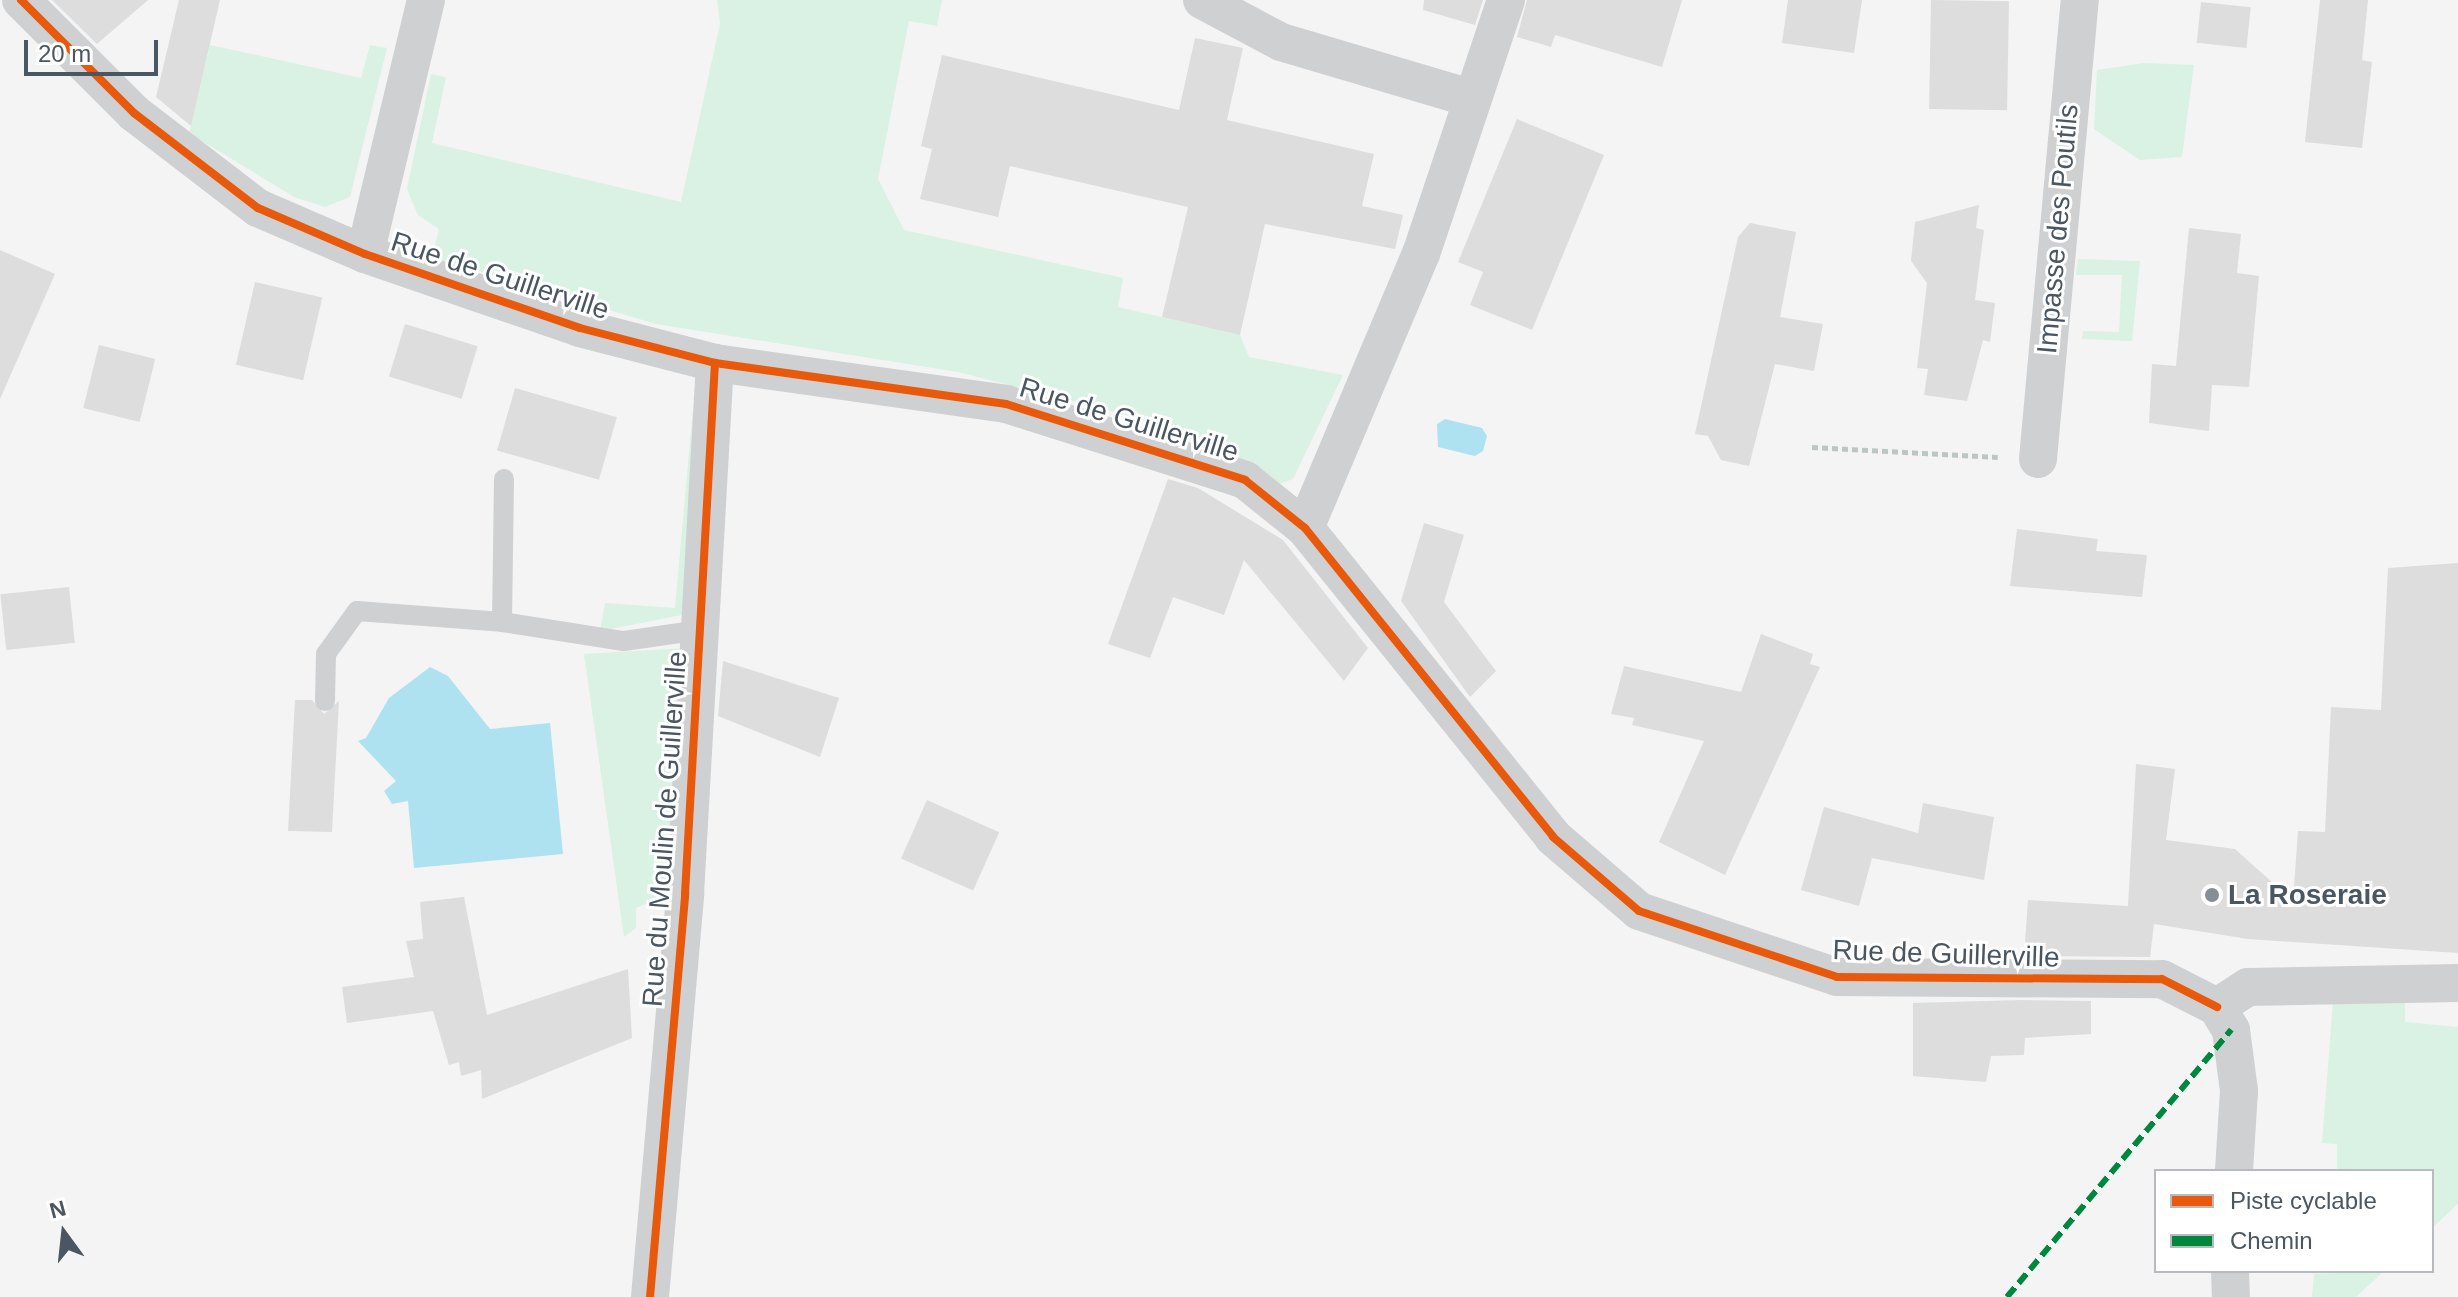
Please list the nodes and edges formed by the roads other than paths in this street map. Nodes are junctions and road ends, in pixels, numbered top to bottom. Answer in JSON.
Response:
{"nodes":[{"id":1,"x":21,"y":0,"type":"edge"},
{"id":2,"x":426,"y":0,"type":"edge"},
{"id":3,"x":1202,"y":0,"type":"edge"},
{"id":4,"x":1506,"y":0,"type":"edge"},
{"id":5,"x":2080,"y":0,"type":"edge"},
{"id":6,"x":1473,"y":99,"type":"junction"},
{"id":7,"x":365,"y":254,"type":"junction"},
{"id":8,"x":715,"y":363,"type":"junction"},
{"id":9,"x":2038,"y":459,"type":"road end"},
{"id":10,"x":504,"y":479,"type":"dead end"},
{"id":11,"x":1305,"y":528,"type":"junction"},
{"id":12,"x":502,"y":622,"type":"junction"},
{"id":13,"x":700,"y":630,"type":"junction"},
{"id":14,"x":325,"y":701,"type":"dead end"},
{"id":15,"x":2458,"y":983,"type":"edge"},
{"id":16,"x":2217,"y":1007,"type":"junction"},
{"id":17,"x":2234,"y":1169,"type":"edge"},
{"id":18,"x":2230,"y":1273,"type":"edge"},
{"id":19,"x":650,"y":1297,"type":"edge"},
{"id":20,"x":2231,"y":1297,"type":"edge"}],
"edges":[{"from":1,"to":7,"type":"street","name":"Rue de Guillerville"},
{"from":2,"to":7,"type":"street"},
{"from":3,"to":6,"type":"street"},
{"from":4,"to":6,"type":"street"},
{"from":5,"to":9,"type":"street","name":"Impasse des Poutils"},
{"from":6,"to":11,"type":"street"},
{"from":7,"to":8,"type":"street","name":"Rue de Guillerville"},
{"from":8,"to":11,"type":"street","name":"Rue de Guillerville"},
{"from":8,"to":13,"type":"street","name":"Rue du Moulin de Guillerville"},
{"from":10,"to":12,"type":"lane"},
{"from":11,"to":16,"type":"street","name":"Rue de Guillerville"},
{"from":12,"to":13,"type":"lane"},
{"from":12,"to":14,"type":"lane"},
{"from":13,"to":19,"type":"street","name":"Rue du Moulin de Guillerville"},
{"from":15,"to":16,"type":"street"},
{"from":16,"to":17,"type":"street"},
{"from":18,"to":20,"type":"street"}]}
